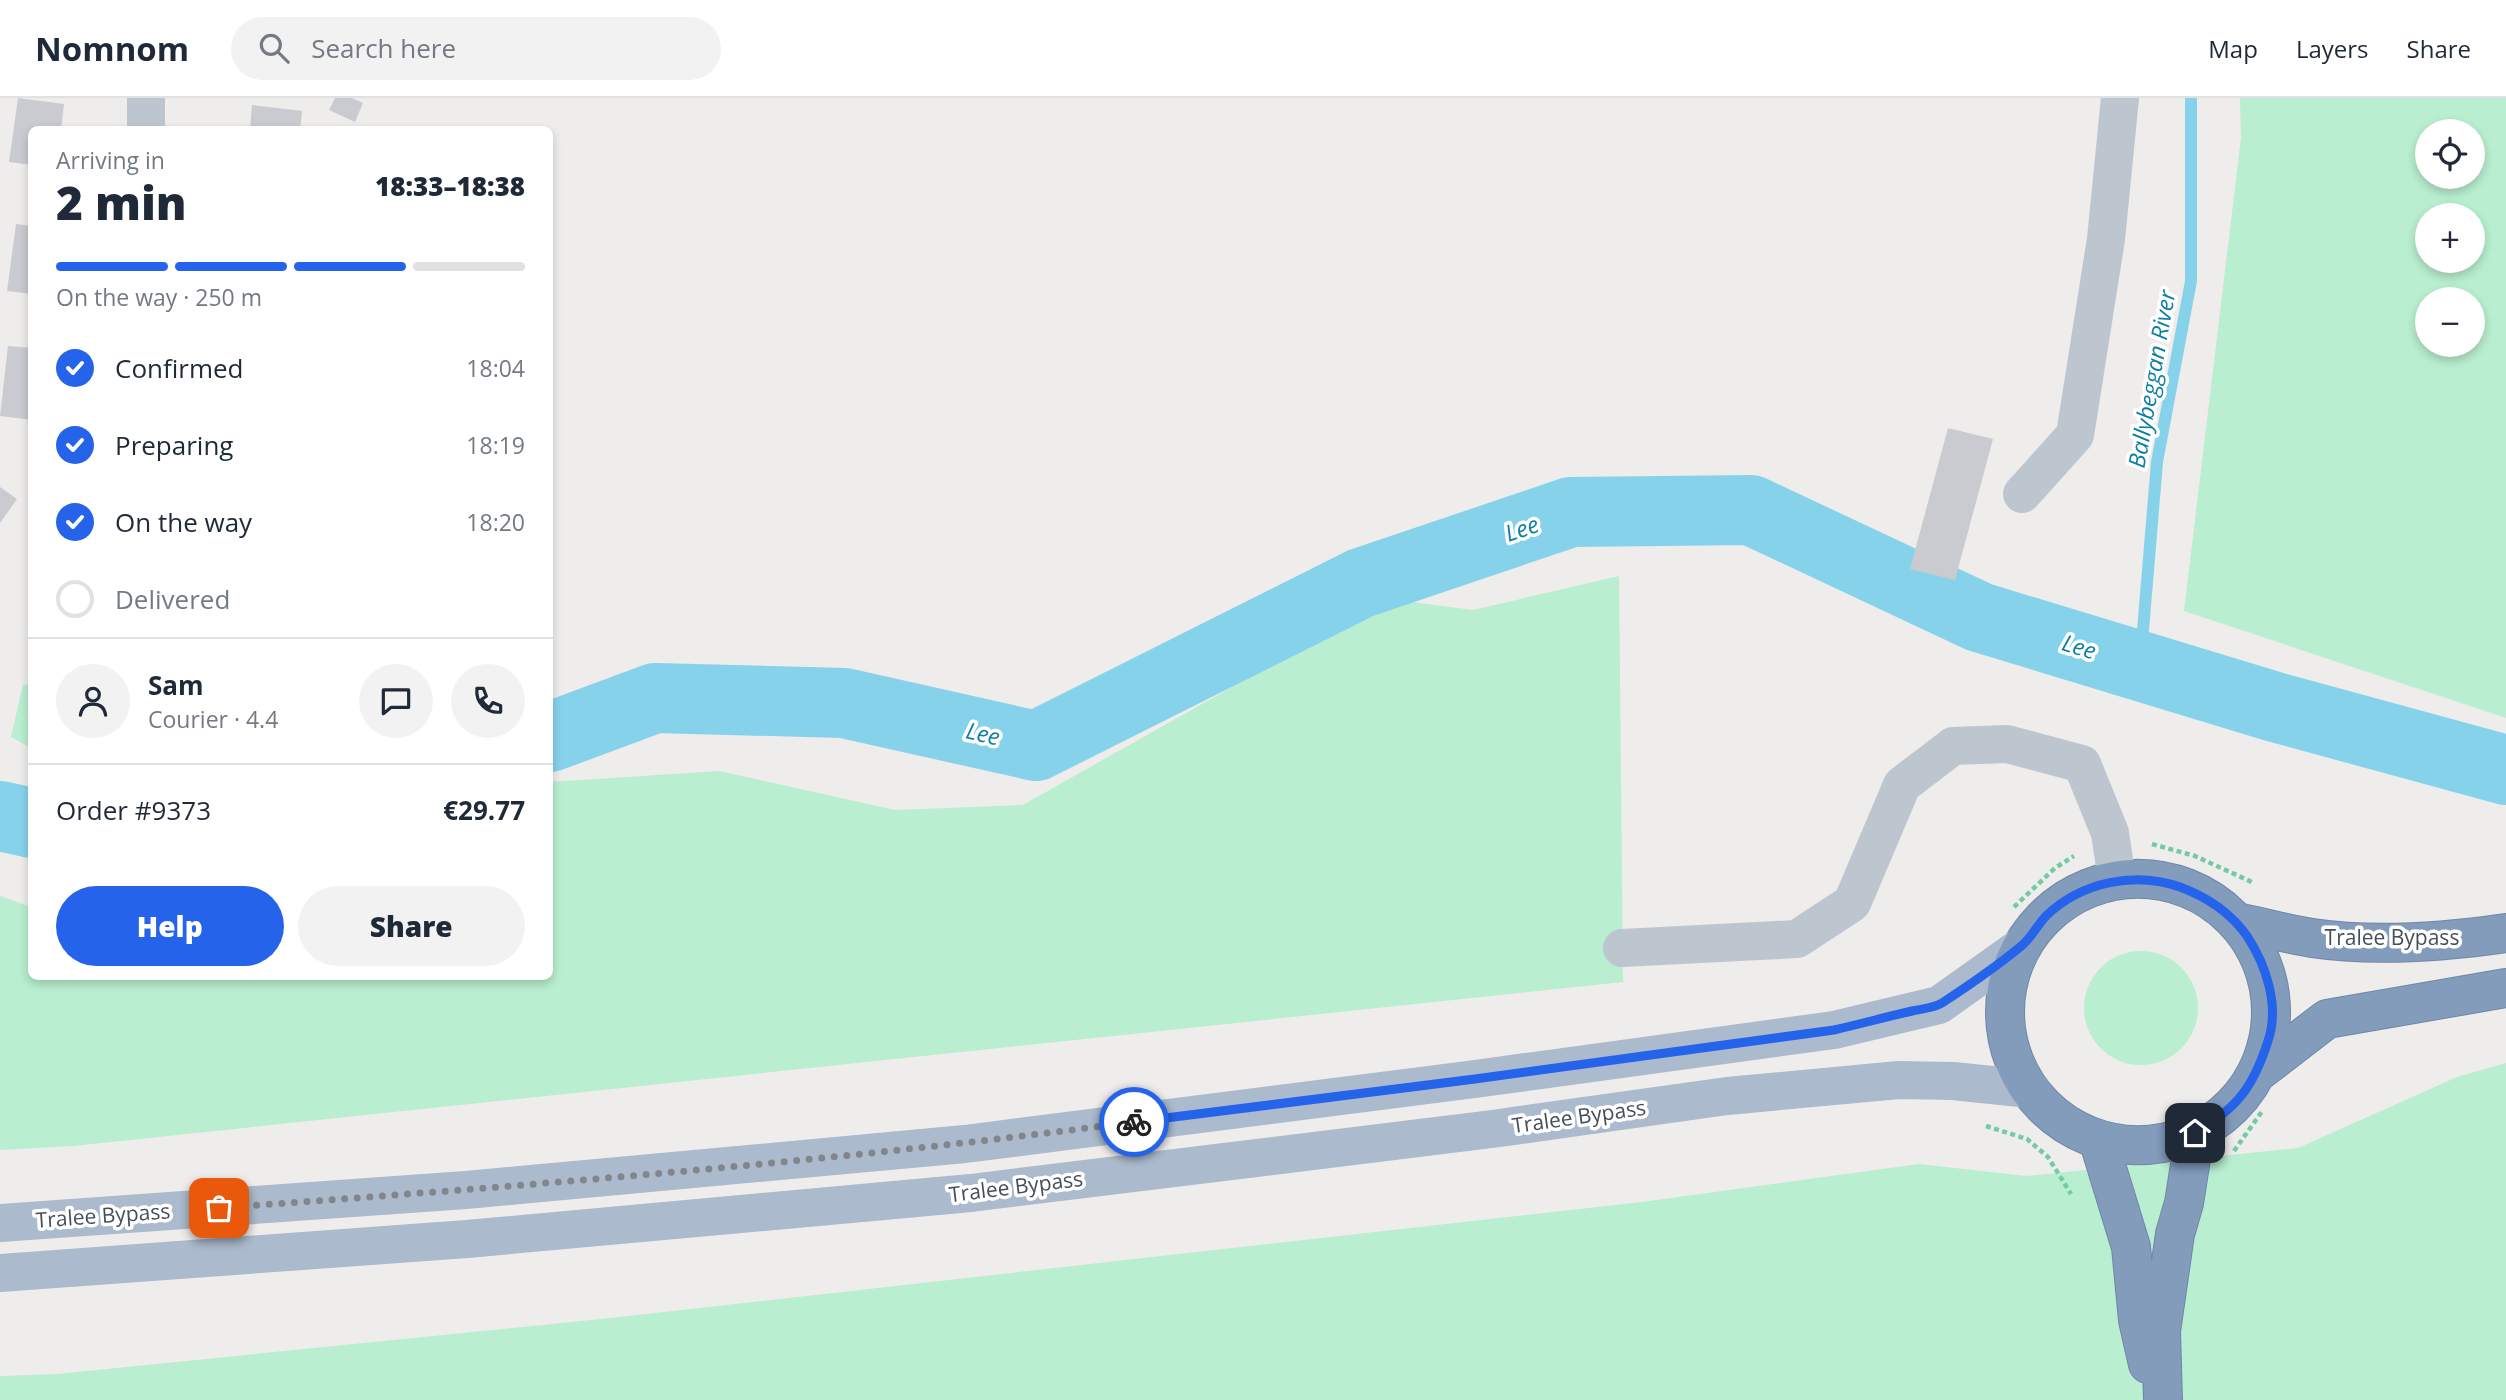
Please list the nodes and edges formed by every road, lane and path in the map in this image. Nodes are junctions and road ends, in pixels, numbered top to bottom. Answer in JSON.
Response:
{"nodes":[{"id":1,"x":146,"y":98,"type":"edge"},
{"id":2,"x":2120,"y":98,"type":"edge"},
{"id":3,"x":146,"y":126,"type":"edge"},
{"id":4,"x":2022,"y":494,"type":"dead end"},
{"id":5,"x":2110,"y":833,"type":"junction"},
{"id":6,"x":2117,"y":880,"type":"junction"},
{"id":7,"x":2258,"y":885,"type":"dead end"},
{"id":8,"x":2237,"y":922,"type":"junction"},
{"id":9,"x":2015,"y":929,"type":"junction"},
{"id":10,"x":2506,"y":933,"type":"edge"},
{"id":11,"x":1622,"y":948,"type":"dead end"},
{"id":12,"x":2506,"y":988,"type":"edge"},
{"id":13,"x":2030,"y":1089,"type":"junction"},
{"id":14,"x":2262,"y":1089,"type":"junction"},
{"id":15,"x":1981,"y":1125,"type":"dead end"},
{"id":16,"x":2195,"y":1133,"type":"junction"},
{"id":17,"x":2098,"y":1139,"type":"junction"},
{"id":18,"x":2233,"y":1153,"type":"dead end"},
{"id":19,"x":2072,"y":1194,"type":"dead end"},
{"id":20,"x":0,"y":1223,"type":"edge"},
{"id":21,"x":0,"y":1273,"type":"edge"},
{"id":22,"x":2156,"y":1400,"type":"edge"},
{"id":23,"x":2163,"y":1400,"type":"edge"}],
"edges":[{"from":1,"to":3,"type":"street"},
{"from":2,"to":4,"type":"street"},
{"from":5,"to":6,"type":"street"},
{"from":5,"to":7,"type":"path"},
{"from":5,"to":9,"type":"path"},
{"from":5,"to":11,"type":"street"},
{"from":6,"to":8,"type":"highway"},
{"from":6,"to":9,"type":"highway"},
{"from":8,"to":10,"type":"highway","name":"Tralee Bypass"},
{"from":8,"to":14,"type":"highway"},
{"from":9,"to":13,"type":"highway"},
{"from":9,"to":20,"type":"main road","name":"Tralee Bypass"},
{"from":12,"to":14,"type":"highway"},
{"from":13,"to":17,"type":"highway"},
{"from":13,"to":21,"type":"main road","name":"Tralee Bypass"},
{"from":14,"to":16,"type":"highway"},
{"from":14,"to":18,"type":"path"},
{"from":15,"to":19,"type":"path"},
{"from":16,"to":17,"type":"highway"},
{"from":16,"to":23,"type":"highway"},
{"from":17,"to":22,"type":"highway"}]}
